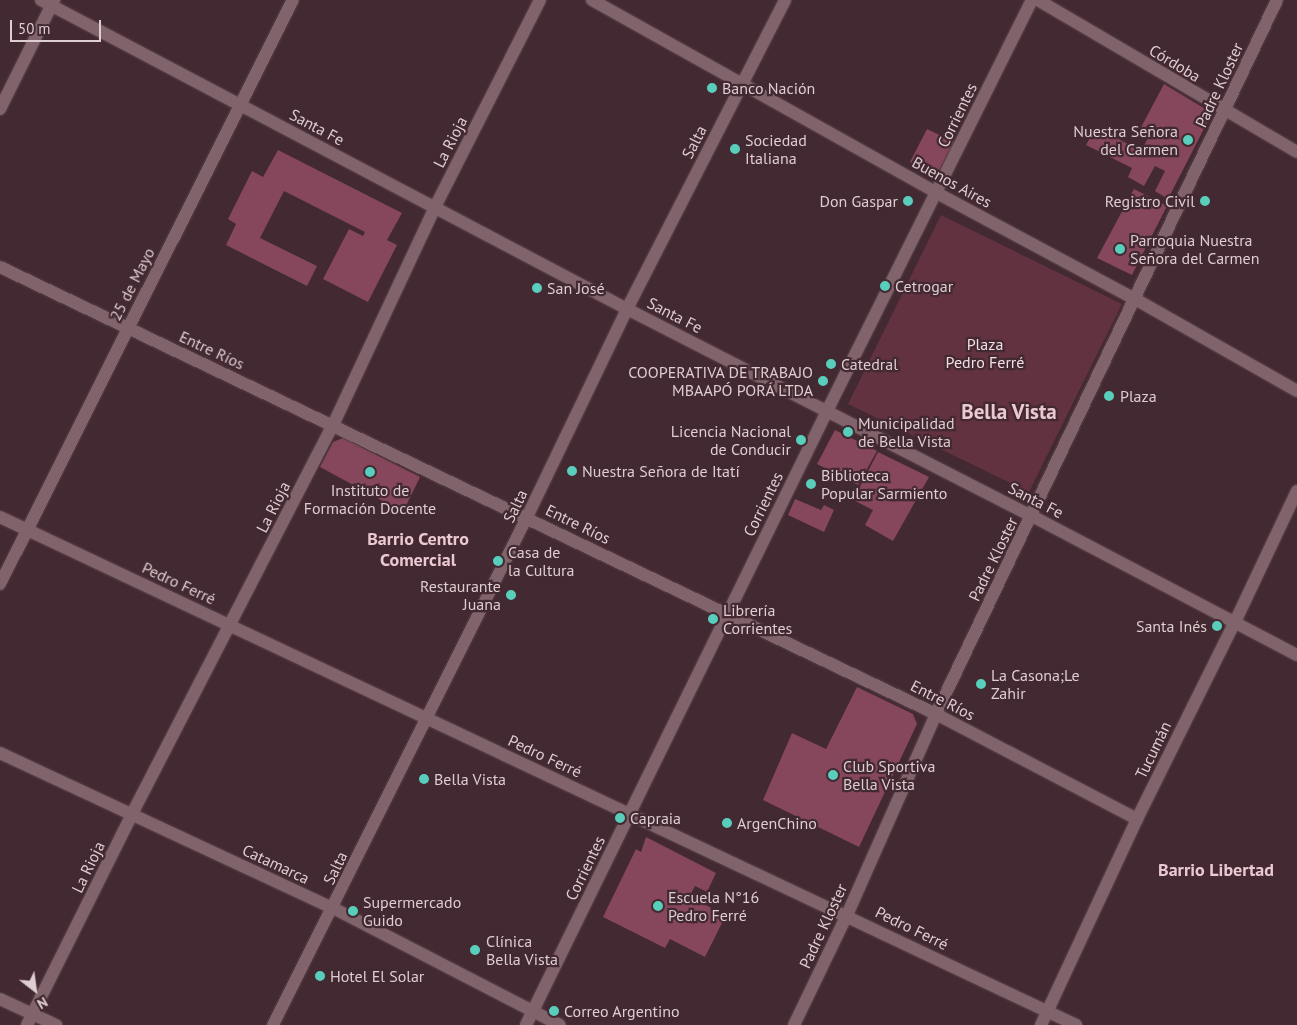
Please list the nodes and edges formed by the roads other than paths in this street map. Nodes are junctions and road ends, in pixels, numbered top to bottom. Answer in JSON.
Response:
{"nodes":[{"id":1,"x":293,"y":0,"type":"edge"},
{"id":2,"x":540,"y":0,"type":"edge"},
{"id":3,"x":592,"y":0,"type":"edge"},
{"id":4,"x":785,"y":0,"type":"edge"},
{"id":5,"x":1032,"y":0,"type":"edge"},
{"id":6,"x":1038,"y":0,"type":"edge"},
{"id":7,"x":1277,"y":0,"type":"edge"},
{"id":8,"x":48,"y":2,"type":"edge"},
{"id":9,"x":742,"y":84,"type":"junction"},
{"id":10,"x":240,"y":105,"type":"junction"},
{"id":11,"x":0,"y":109,"type":"edge"},
{"id":12,"x":1224,"y":111,"type":"junction"},
{"id":13,"x":1297,"y":152,"type":"edge"},
{"id":14,"x":937,"y":193,"type":"junction"},
{"id":15,"x":435,"y":207,"type":"junction"},
{"id":16,"x":0,"y":267,"type":"edge"},
{"id":17,"x":1135,"y":299,"type":"junction"},
{"id":18,"x":627,"y":309,"type":"junction"},
{"id":19,"x":128,"y":328,"type":"junction"},
{"id":20,"x":1297,"y":391,"type":"edge"},
{"id":21,"x":827,"y":411,"type":"junction"},
{"id":22,"x":333,"y":425,"type":"junction"},
{"id":23,"x":1297,"y":491,"type":"edge"},
{"id":24,"x":1032,"y":516,"type":"junction"},
{"id":25,"x":0,"y":517,"type":"edge"},
{"id":26,"x":527,"y":517,"type":"junction"},
{"id":27,"x":26,"y":530,"type":"junction"},
{"id":28,"x":0,"y":584,"type":"edge"},
{"id":29,"x":727,"y":613,"type":"junction"},
{"id":30,"x":1235,"y":622,"type":"junction"},
{"id":31,"x":230,"y":625,"type":"junction"},
{"id":32,"x":1297,"y":655,"type":"edge"},
{"id":33,"x":936,"y":714,"type":"junction"},
{"id":34,"x":428,"y":718,"type":"junction"},
{"id":35,"x":0,"y":753,"type":"edge"},
{"id":36,"x":132,"y":814,"type":"junction"},
{"id":37,"x":630,"y":814,"type":"junction"},
{"id":38,"x":1137,"y":819,"type":"junction"},
{"id":39,"x":333,"y":908,"type":"junction"},
{"id":40,"x":847,"y":915,"type":"junction"},
{"id":41,"x":0,"y":999,"type":"edge"},
{"id":42,"x":533,"y":1012,"type":"junction"},
{"id":43,"x":1048,"y":1012,"type":"junction"},
{"id":44,"x":30,"y":1020,"type":"edge"},
{"id":45,"x":56,"y":1025,"type":"edge"},
{"id":46,"x":273,"y":1025,"type":"edge"},
{"id":47,"x":526,"y":1025,"type":"edge"},
{"id":48,"x":560,"y":1025,"type":"edge"},
{"id":49,"x":794,"y":1025,"type":"edge"},
{"id":50,"x":1041,"y":1025,"type":"edge"},
{"id":51,"x":1076,"y":1025,"type":"edge"}],
"edges":[{"from":1,"to":10,"type":"street","name":"25 de Mayo"},
{"from":2,"to":15,"type":"street","name":"La Rioja"},
{"from":3,"to":9,"type":"street","name":"Buenos Aires"},
{"from":4,"to":9,"type":"street","name":"Salta"},
{"from":5,"to":14,"type":"street","name":"Corrientes"},
{"from":6,"to":12,"type":"street","name":"Córdoba"},
{"from":7,"to":12,"type":"street","name":"Padre Kloster"},
{"from":8,"to":10,"type":"street","name":"Santa Fe"},
{"from":8,"to":11,"type":"street"},
{"from":9,"to":14,"type":"street","name":"Buenos Aires"},
{"from":9,"to":18,"type":"street","name":"Salta"},
{"from":10,"to":15,"type":"street","name":"Santa Fe"},
{"from":10,"to":19,"type":"street","name":"25 de Mayo"},
{"from":12,"to":13,"type":"street","name":"Córdoba"},
{"from":12,"to":17,"type":"street","name":"Padre Kloster"},
{"from":14,"to":17,"type":"street","name":"Buenos Aires"},
{"from":14,"to":21,"type":"street","name":"Corrientes"},
{"from":15,"to":18,"type":"street","name":"Santa Fe"},
{"from":15,"to":22,"type":"street","name":"La Rioja"},
{"from":16,"to":19,"type":"street","name":"Entre Ríos"},
{"from":17,"to":20,"type":"street","name":"Buenos Aires"},
{"from":17,"to":24,"type":"street","name":"Padre Kloster"},
{"from":18,"to":21,"type":"street","name":"Santa Fe"},
{"from":18,"to":26,"type":"street","name":"Salta"},
{"from":19,"to":22,"type":"street","name":"Entre Ríos"},
{"from":19,"to":27,"type":"street","name":"25 de Mayo"},
{"from":21,"to":24,"type":"street","name":"Santa Fe"},
{"from":21,"to":29,"type":"street","name":"Corrientes"},
{"from":22,"to":26,"type":"street","name":"Entre Ríos"},
{"from":22,"to":31,"type":"street","name":"La Rioja"},
{"from":23,"to":30,"type":"street","name":"Tucumán"},
{"from":24,"to":30,"type":"street","name":"Santa Fe"},
{"from":24,"to":33,"type":"street","name":"Padre Kloster"},
{"from":25,"to":27,"type":"street","name":"Pedro Ferré"},
{"from":26,"to":29,"type":"street","name":"Entre Ríos"},
{"from":26,"to":34,"type":"street","name":"Salta"},
{"from":27,"to":28,"type":"street","name":"25 de Mayo"},
{"from":27,"to":31,"type":"street","name":"Pedro Ferré"},
{"from":29,"to":33,"type":"street","name":"Entre Ríos"},
{"from":29,"to":37,"type":"street","name":"Corrientes"},
{"from":30,"to":32,"type":"street","name":"Santa Fe"},
{"from":30,"to":38,"type":"street","name":"Tucumán"},
{"from":31,"to":34,"type":"street","name":"Pedro Ferré"},
{"from":31,"to":36,"type":"street","name":"La Rioja"},
{"from":33,"to":38,"type":"street","name":"Entre Ríos"},
{"from":33,"to":40,"type":"street","name":"Padre Kloster"},
{"from":34,"to":37,"type":"street","name":"Pedro Ferré"},
{"from":34,"to":39,"type":"street","name":"Salta"},
{"from":35,"to":36,"type":"street","name":"Catamarca"},
{"from":36,"to":39,"type":"street","name":"Catamarca"},
{"from":36,"to":44,"type":"street","name":"La Rioja"},
{"from":37,"to":40,"type":"street","name":"Pedro Ferré"},
{"from":37,"to":42,"type":"street","name":"Corrientes"},
{"from":38,"to":43,"type":"street","name":"Tucumán"},
{"from":39,"to":42,"type":"street","name":"Catamarca"},
{"from":39,"to":46,"type":"street","name":"Salta"},
{"from":40,"to":43,"type":"street","name":"Pedro Ferré"},
{"from":40,"to":49,"type":"street","name":"Padre Kloster"},
{"from":41,"to":44,"type":"street"},
{"from":42,"to":47,"type":"street","name":"Corrientes"},
{"from":42,"to":48,"type":"street","name":"Catamarca"},
{"from":43,"to":50,"type":"street","name":"Tucumán"},
{"from":43,"to":51,"type":"street","name":"Pedro Ferré"},
{"from":44,"to":45,"type":"street"}]}
